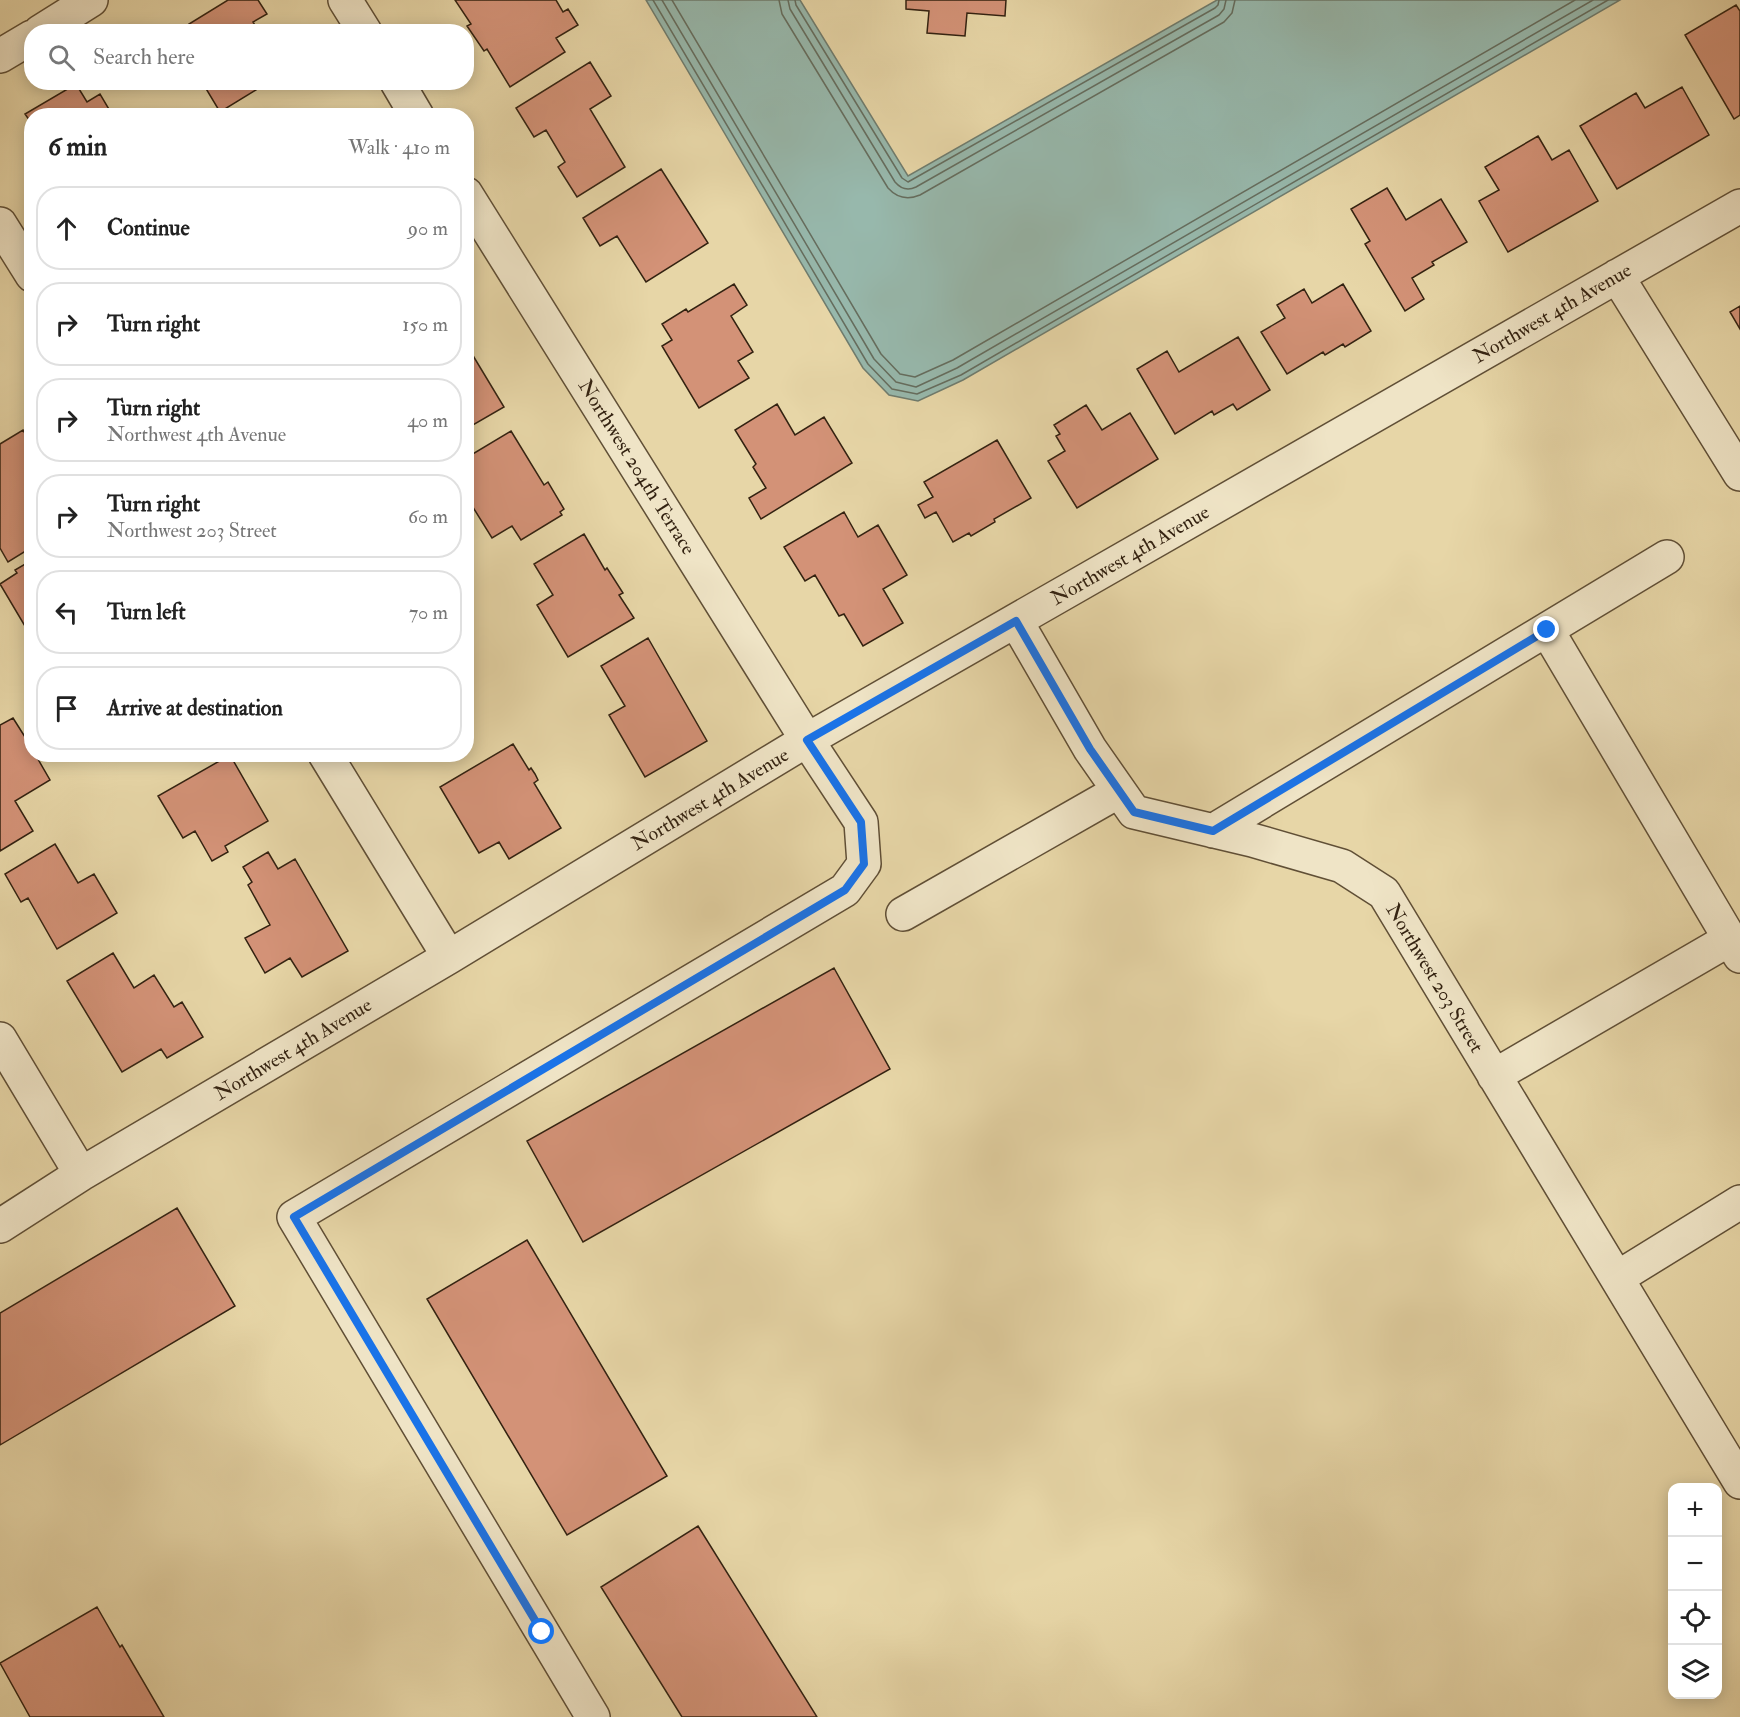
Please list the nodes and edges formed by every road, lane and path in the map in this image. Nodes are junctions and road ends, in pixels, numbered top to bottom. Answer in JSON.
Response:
{"nodes":[{"id":1,"x":91,"y":0,"type":"edge"},
{"id":2,"x":345,"y":0,"type":"edge"},
{"id":3,"x":53,"y":24,"type":"edge"},
{"id":4,"x":360,"y":24,"type":"edge"},
{"id":5,"x":24,"y":42,"type":"edge"},
{"id":6,"x":0,"y":56,"type":"edge"},
{"id":7,"x":402,"y":90,"type":"edge"},
{"id":8,"x":412,"y":108,"type":"edge"},
{"id":9,"x":1740,"y":206,"type":"edge"},
{"id":10,"x":474,"y":207,"type":"edge"},
{"id":11,"x":0,"y":224,"type":"edge"},
{"id":12,"x":24,"y":262,"type":"edge"},
{"id":13,"x":1617,"y":276,"type":"junction"},
{"id":14,"x":1740,"y":474,"type":"edge"},
{"id":15,"x":1667,"y":557,"type":"dead end"},
{"id":16,"x":1016,"y":621,"type":"junction"},
{"id":17,"x":1547,"y":630,"type":"junction"},
{"id":18,"x":807,"y":740,"type":"junction"},
{"id":19,"x":330,"y":762,"type":"edge"},
{"id":20,"x":1119,"y":791,"type":"junction"},
{"id":21,"x":1213,"y":831,"type":"junction"},
{"id":22,"x":903,"y":914,"type":"dead end"},
{"id":23,"x":1735,"y":948,"type":"edge"},
{"id":24,"x":449,"y":957,"type":"junction"},
{"id":25,"x":0,"y":1039,"type":"edge"},
{"id":26,"x":1494,"y":1076,"type":"junction"},
{"id":27,"x":81,"y":1174,"type":"junction"},
{"id":28,"x":1740,"y":1202,"type":"edge"},
{"id":29,"x":0,"y":1226,"type":"edge"},
{"id":30,"x":1617,"y":1278,"type":"junction"},
{"id":31,"x":1740,"y":1482,"type":"edge"},
{"id":32,"x":593,"y":1717,"type":"edge"}],
"edges":[{"from":1,"to":3,"type":"street"},
{"from":2,"to":4,"type":"street"},
{"from":5,"to":6,"type":"street"},
{"from":7,"to":8,"type":"street"},
{"from":9,"to":13,"type":"street","name":"Northwest 4th Avenue"},
{"from":10,"to":18,"type":"street","name":"Northwest 204th Terrace"},
{"from":11,"to":12,"type":"street"},
{"from":13,"to":14,"type":"street"},
{"from":13,"to":16,"type":"street","name":"Northwest 4th Avenue"},
{"from":15,"to":17,"type":"street"},
{"from":16,"to":18,"type":"street","name":"Northwest 4th Avenue"},
{"from":16,"to":20,"type":"street","name":"Northwest 203 Street"},
{"from":17,"to":21,"type":"street"},
{"from":17,"to":23,"type":"street"},
{"from":18,"to":24,"type":"street","name":"Northwest 4th Avenue"},
{"from":18,"to":32,"type":"street","name":"Northwest 204th Terrace"},
{"from":19,"to":24,"type":"street"},
{"from":20,"to":21,"type":"street","name":"Northwest 203 Street"},
{"from":20,"to":22,"type":"street"},
{"from":21,"to":26,"type":"street","name":"Northwest 203 Street"},
{"from":23,"to":26,"type":"street"},
{"from":24,"to":27,"type":"street","name":"Northwest 4th Avenue"},
{"from":25,"to":27,"type":"street"},
{"from":26,"to":30,"type":"street","name":"Northwest 203 Street"},
{"from":27,"to":29,"type":"street","name":"Northwest 4th Avenue"},
{"from":28,"to":30,"type":"street"},
{"from":30,"to":31,"type":"street","name":"Northwest 203 Street"}]}
